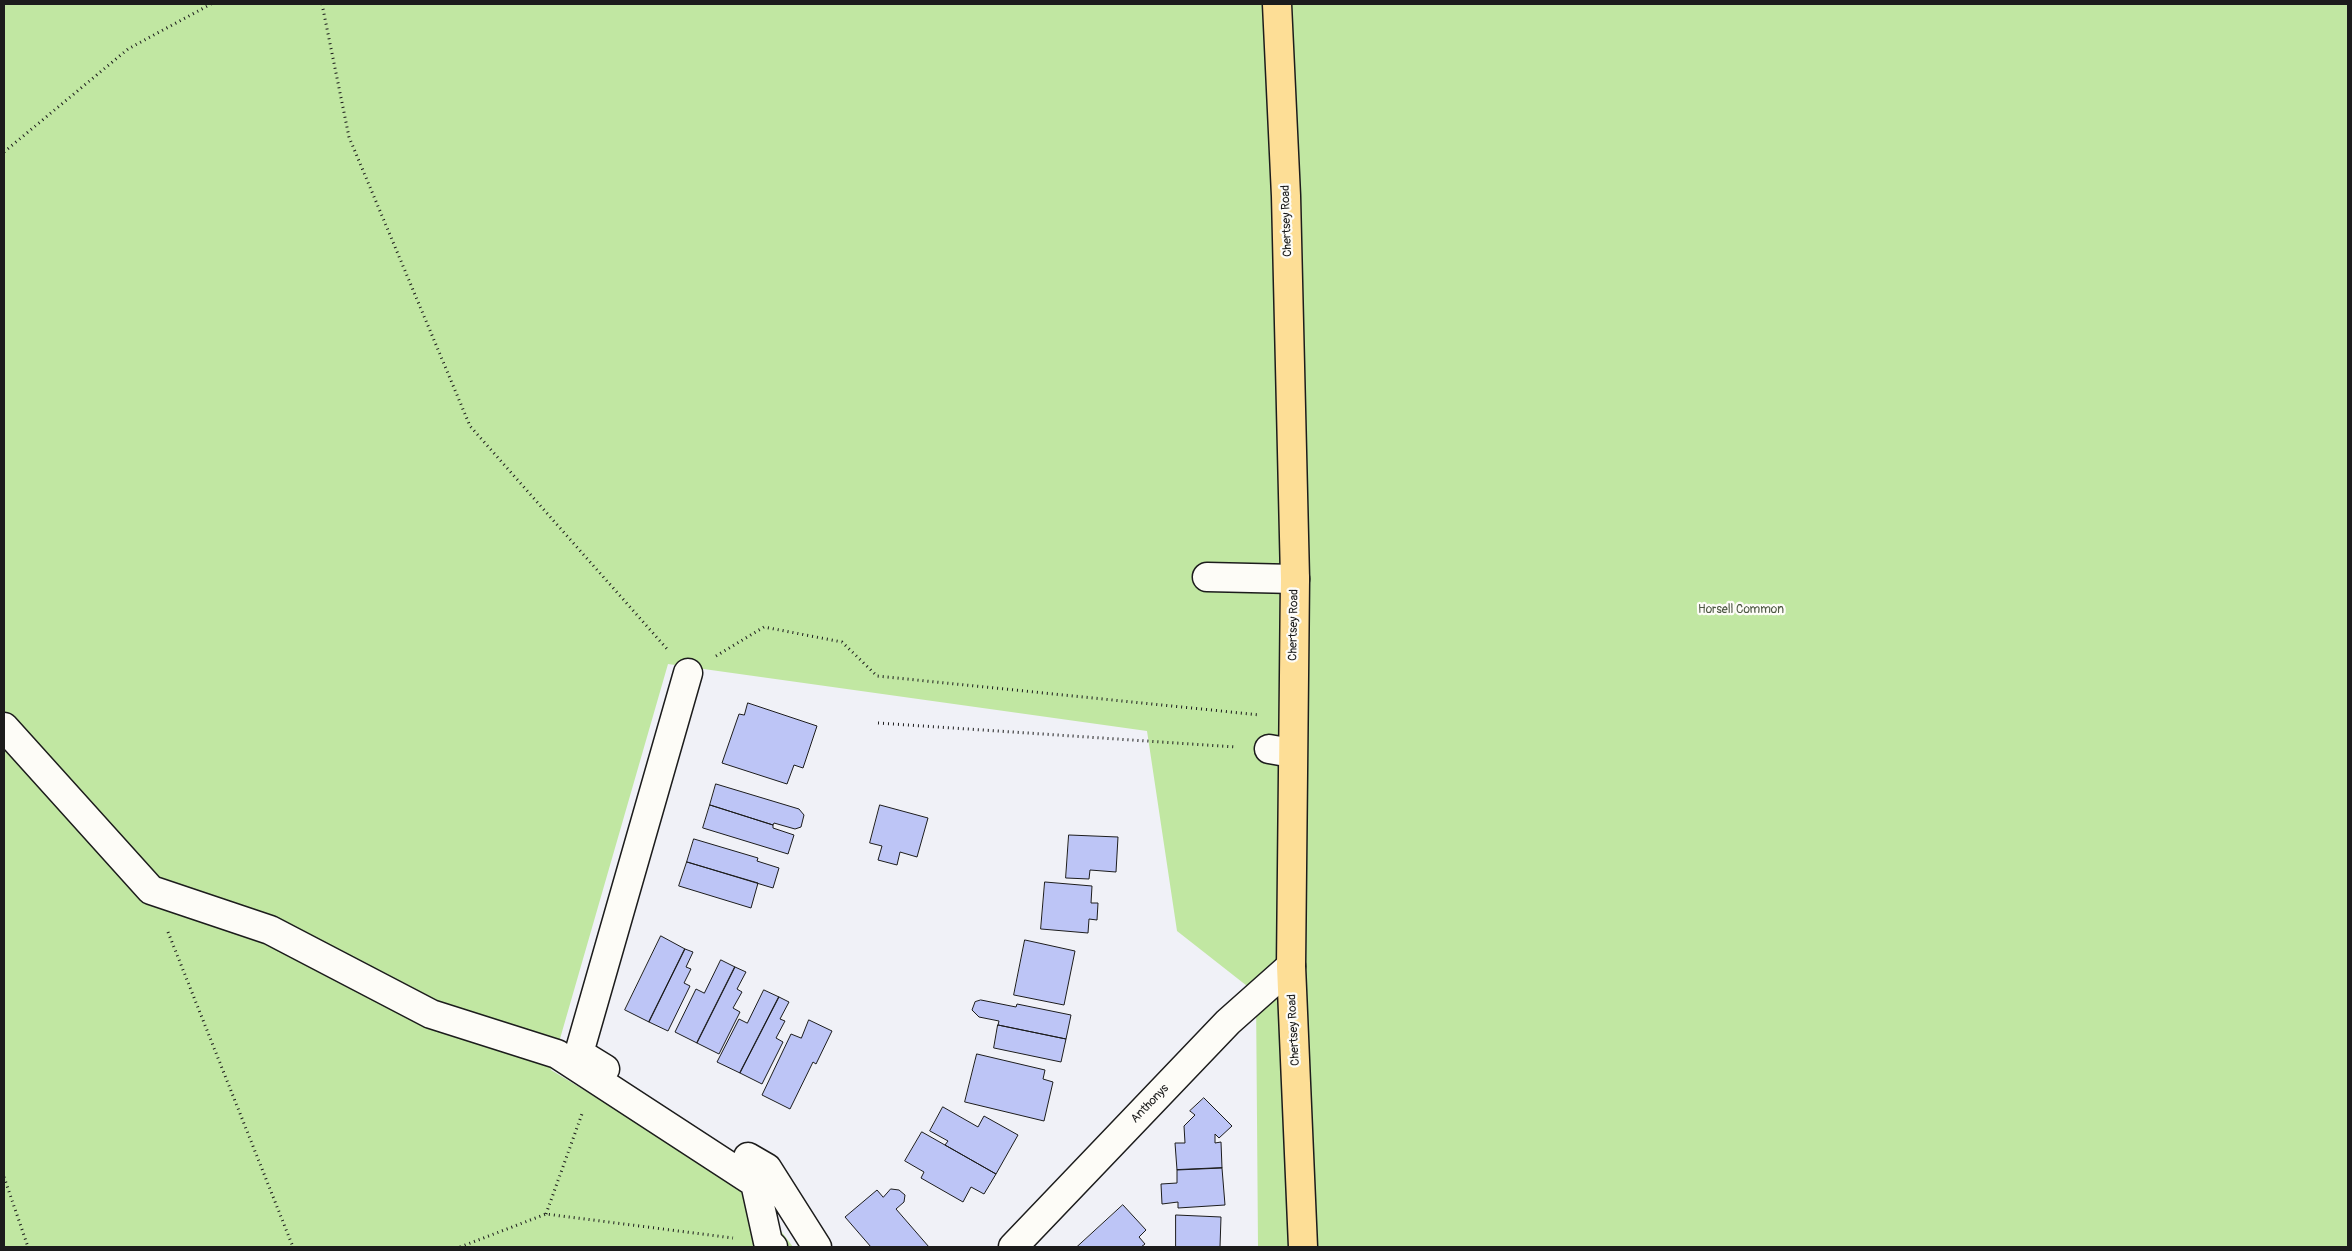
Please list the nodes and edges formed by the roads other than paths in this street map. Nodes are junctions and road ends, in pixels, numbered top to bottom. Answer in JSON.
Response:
{"nodes":[{"id":1,"x":1277,"y":4,"type":"edge"},
{"id":2,"x":1207,"y":577,"type":"dead end"},
{"id":3,"x":1295,"y":579,"type":"junction"},
{"id":4,"x":688,"y":673,"type":"road end"},
{"id":5,"x":4,"y":727,"type":"edge"},
{"id":6,"x":1291,"y":966,"type":"junction"},
{"id":7,"x":770,"y":1245,"type":"edge"},
{"id":8,"x":816,"y":1247,"type":"edge"},
{"id":9,"x":1013,"y":1247,"type":"edge"},
{"id":10,"x":1303,"y":1247,"type":"edge"}],
"edges":[{"from":1,"to":3,"type":"main road","name":"Chertsey Road"},
{"from":2,"to":3,"type":"street"},
{"from":3,"to":6,"type":"main road","name":"Chertsey Road"},
{"from":4,"to":8,"type":"street"},
{"from":5,"to":7,"type":"street"},
{"from":6,"to":9,"type":"street","name":"Anthonys"},
{"from":6,"to":10,"type":"main road","name":"Chertsey Road"}]}
